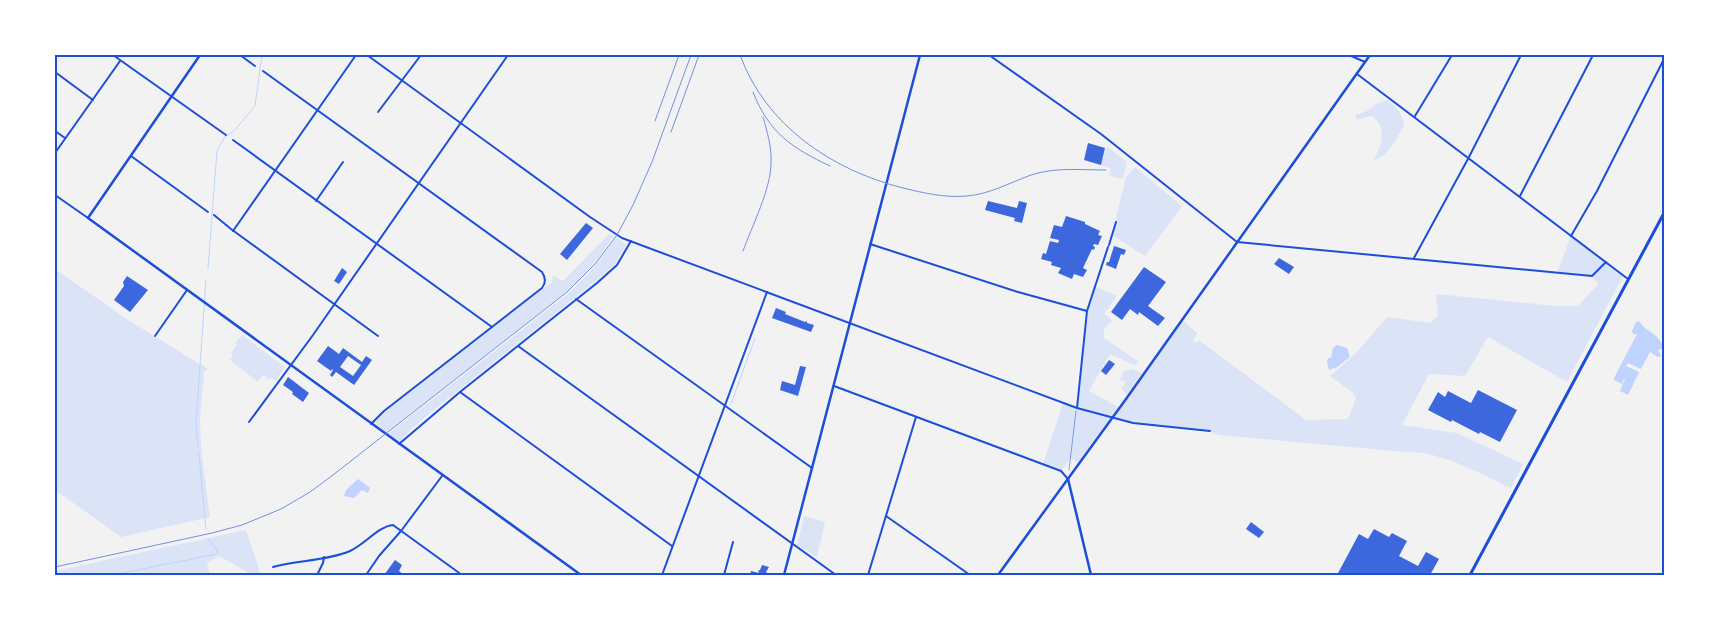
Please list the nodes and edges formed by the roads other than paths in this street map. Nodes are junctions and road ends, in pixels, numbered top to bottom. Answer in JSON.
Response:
{"nodes":[{"id":1,"x":113,"y":55,"type":"edge"},
{"id":2,"x":200,"y":55,"type":"edge"},
{"id":3,"x":240,"y":55,"type":"edge"},
{"id":4,"x":356,"y":55,"type":"edge"},
{"id":5,"x":367,"y":55,"type":"edge"},
{"id":6,"x":421,"y":55,"type":"edge"},
{"id":7,"x":501,"y":55,"type":"edge"},
{"id":8,"x":508,"y":55,"type":"edge"},
{"id":9,"x":920,"y":55,"type":"edge"},
{"id":10,"x":989,"y":55,"type":"edge"},
{"id":11,"x":1349,"y":55,"type":"edge"},
{"id":12,"x":1370,"y":55,"type":"edge"},
{"id":13,"x":1452,"y":55,"type":"edge"},
{"id":14,"x":1521,"y":55,"type":"edge"},
{"id":15,"x":1593,"y":55,"type":"edge"},
{"id":16,"x":506,"y":58,"type":"junction"},
{"id":17,"x":1664,"y":59,"type":"edge"},
{"id":18,"x":120,"y":60,"type":"junction"},
{"id":19,"x":1365,"y":62,"type":"junction"},
{"id":20,"x":255,"y":66,"type":"dead end"},
{"id":21,"x":262,"y":71,"type":"dead end"},
{"id":22,"x":55,"y":72,"type":"edge"},
{"id":23,"x":1357,"y":74,"type":"junction"},
{"id":24,"x":402,"y":82,"type":"junction"},
{"id":25,"x":172,"y":96,"type":"junction"},
{"id":26,"x":93,"y":100,"type":"junction"},
{"id":27,"x":317,"y":111,"type":"junction"},
{"id":28,"x":378,"y":112,"type":"dead end"},
{"id":29,"x":1415,"y":116,"type":"junction"},
{"id":30,"x":461,"y":123,"type":"junction"},
{"id":31,"x":55,"y":131,"type":"edge"},
{"id":32,"x":226,"y":135,"type":"dead end"},
{"id":33,"x":66,"y":138,"type":"junction"},
{"id":34,"x":233,"y":140,"type":"dead end"},
{"id":35,"x":55,"y":153,"type":"edge"},
{"id":36,"x":131,"y":156,"type":"junction"},
{"id":37,"x":1469,"y":157,"type":"junction"},
{"id":38,"x":343,"y":162,"type":"dead end"},
{"id":39,"x":275,"y":170,"type":"junction"},
{"id":40,"x":418,"y":185,"type":"junction"},
{"id":41,"x":55,"y":195,"type":"edge"},
{"id":42,"x":1520,"y":196,"type":"junction"},
{"id":43,"x":316,"y":201,"type":"junction"},
{"id":44,"x":208,"y":212,"type":"dead end"},
{"id":45,"x":1664,"y":213,"type":"edge"},
{"id":46,"x":214,"y":215,"type":"dead end"},
{"id":47,"x":88,"y":218,"type":"junction"},
{"id":48,"x":1116,"y":222,"type":"dead end"},
{"id":49,"x":234,"y":231,"type":"junction"},
{"id":50,"x":1572,"y":236,"type":"junction"},
{"id":51,"x":631,"y":241,"type":"junction"},
{"id":52,"x":1237,"y":242,"type":"junction"},
{"id":53,"x":376,"y":244,"type":"junction"},
{"id":54,"x":870,"y":244,"type":"junction"},
{"id":55,"x":1414,"y":258,"type":"junction"},
{"id":56,"x":1606,"y":262,"type":"junction"},
{"id":57,"x":1629,"y":279,"type":"junction"},
{"id":58,"x":187,"y":290,"type":"junction"},
{"id":59,"x":768,"y":292,"type":"junction"},
{"id":60,"x":576,"y":299,"type":"junction"},
{"id":61,"x":334,"y":304,"type":"junction"},
{"id":62,"x":1087,"y":311,"type":"junction"},
{"id":63,"x":849,"y":323,"type":"junction"},
{"id":64,"x":492,"y":327,"type":"junction"},
{"id":65,"x":155,"y":336,"type":"dead end"},
{"id":66,"x":378,"y":336,"type":"dead end"},
{"id":67,"x":518,"y":346,"type":"junction"},
{"id":68,"x":291,"y":366,"type":"junction"},
{"id":69,"x":833,"y":386,"type":"junction"},
{"id":70,"x":460,"y":392,"type":"junction"},
{"id":71,"x":725,"y":406,"type":"junction"},
{"id":72,"x":1077,"y":408,"type":"junction"},
{"id":73,"x":916,"y":417,"type":"junction"},
{"id":74,"x":1113,"y":417,"type":"junction"},
{"id":75,"x":249,"y":422,"type":"dead end"},
{"id":76,"x":371,"y":424,"type":"junction"},
{"id":77,"x":1210,"y":431,"type":"dead end"},
{"id":78,"x":399,"y":444,"type":"junction"},
{"id":79,"x":812,"y":468,"type":"junction"},
{"id":80,"x":442,"y":476,"type":"junction"},
{"id":81,"x":698,"y":476,"type":"junction"},
{"id":82,"x":1068,"y":479,"type":"junction"},
{"id":83,"x":886,"y":516,"type":"junction"},
{"id":84,"x":401,"y":531,"type":"junction"},
{"id":85,"x":733,"y":542,"type":"dead end"},
{"id":86,"x":792,"y":543,"type":"junction"},
{"id":87,"x":672,"y":547,"type":"junction"},
{"id":88,"x":324,"y":557,"type":"junction"},
{"id":89,"x":273,"y":568,"type":"dead end"},
{"id":90,"x":1472,"y":571,"type":"junction"},
{"id":91,"x":317,"y":575,"type":"edge"},
{"id":92,"x":366,"y":575,"type":"edge"},
{"id":93,"x":462,"y":575,"type":"edge"},
{"id":94,"x":580,"y":575,"type":"edge"},
{"id":95,"x":662,"y":575,"type":"edge"},
{"id":96,"x":724,"y":575,"type":"edge"},
{"id":97,"x":784,"y":575,"type":"edge"},
{"id":98,"x":836,"y":575,"type":"edge"},
{"id":99,"x":868,"y":575,"type":"edge"},
{"id":100,"x":970,"y":575,"type":"edge"},
{"id":101,"x":998,"y":575,"type":"edge"},
{"id":102,"x":1092,"y":575,"type":"edge"},
{"id":103,"x":1470,"y":575,"type":"edge"},
{"id":104,"x":1476,"y":575,"type":"edge"}],
"edges":[{"from":1,"to":18,"type":"street"},
{"from":2,"to":25,"type":"main road"},
{"from":3,"to":20,"type":"street"},
{"from":4,"to":27,"type":"street"},
{"from":5,"to":24,"type":"street"},
{"from":6,"to":24,"type":"street"},
{"from":7,"to":16,"type":"street"},
{"from":8,"to":16,"type":"street"},
{"from":9,"to":54,"type":"main road"},
{"from":10,"to":52,"type":"street"},
{"from":11,"to":19,"type":"street"},
{"from":12,"to":19,"type":"main road"},
{"from":13,"to":29,"type":"street"},
{"from":14,"to":37,"type":"street"},
{"from":15,"to":42,"type":"street"},
{"from":16,"to":30,"type":"street"},
{"from":17,"to":50,"type":"street"},
{"from":18,"to":25,"type":"street"},
{"from":18,"to":26,"type":"street"},
{"from":19,"to":23,"type":"main road"},
{"from":21,"to":27,"type":"street"},
{"from":22,"to":26,"type":"street"},
{"from":23,"to":29,"type":"street"},
{"from":23,"to":52,"type":"main road"},
{"from":24,"to":28,"type":"street"},
{"from":24,"to":30,"type":"street"},
{"from":25,"to":32,"type":"street"},
{"from":25,"to":36,"type":"main road"},
{"from":26,"to":33,"type":"street"},
{"from":27,"to":39,"type":"street"},
{"from":27,"to":40,"type":"street"},
{"from":29,"to":37,"type":"street"},
{"from":30,"to":40,"type":"street"},
{"from":30,"to":51,"type":"street"},
{"from":31,"to":33,"type":"street"},
{"from":33,"to":35,"type":"street"},
{"from":34,"to":39,"type":"street"},
{"from":36,"to":44,"type":"street"},
{"from":36,"to":47,"type":"main road"},
{"from":37,"to":42,"type":"street"},
{"from":37,"to":55,"type":"street"},
{"from":38,"to":43,"type":"street"},
{"from":39,"to":43,"type":"street"},
{"from":39,"to":49,"type":"street"},
{"from":40,"to":53,"type":"street"},
{"from":40,"to":64,"type":"street"},
{"from":41,"to":47,"type":"street"},
{"from":42,"to":50,"type":"street"},
{"from":43,"to":53,"type":"street"},
{"from":45,"to":57,"type":"highway"},
{"from":46,"to":49,"type":"street"},
{"from":47,"to":58,"type":"main road"},
{"from":48,"to":62,"type":"street"},
{"from":49,"to":61,"type":"street"},
{"from":50,"to":56,"type":"street"},
{"from":51,"to":59,"type":"street"},
{"from":51,"to":60,"type":"street"},
{"from":52,"to":55,"type":"street"},
{"from":52,"to":74,"type":"main road"},
{"from":53,"to":61,"type":"street"},
{"from":53,"to":64,"type":"street"},
{"from":54,"to":62,"type":"street"},
{"from":54,"to":63,"type":"main road"},
{"from":55,"to":56,"type":"street"},
{"from":56,"to":57,"type":"street"},
{"from":57,"to":90,"type":"highway"},
{"from":58,"to":65,"type":"street"},
{"from":58,"to":68,"type":"main road"},
{"from":59,"to":63,"type":"street"},
{"from":59,"to":71,"type":"street"},
{"from":60,"to":67,"type":"street"},
{"from":60,"to":71,"type":"street"},
{"from":61,"to":66,"type":"street"},
{"from":61,"to":68,"type":"street"},
{"from":62,"to":72,"type":"street"},
{"from":63,"to":69,"type":"main road"},
{"from":63,"to":72,"type":"street"},
{"from":64,"to":76,"type":"street"},
{"from":67,"to":70,"type":"street"},
{"from":67,"to":81,"type":"street"},
{"from":68,"to":75,"type":"street"},
{"from":68,"to":76,"type":"main road"},
{"from":69,"to":73,"type":"street"},
{"from":69,"to":79,"type":"main road"},
{"from":70,"to":78,"type":"street"},
{"from":70,"to":87,"type":"street"},
{"from":71,"to":79,"type":"street"},
{"from":71,"to":81,"type":"street"},
{"from":72,"to":74,"type":"street"},
{"from":73,"to":82,"type":"street"},
{"from":73,"to":83,"type":"street"},
{"from":74,"to":77,"type":"street"},
{"from":74,"to":82,"type":"main road"},
{"from":76,"to":78,"type":"main road"},
{"from":78,"to":80,"type":"main road"},
{"from":79,"to":86,"type":"main road"},
{"from":80,"to":84,"type":"street"},
{"from":80,"to":94,"type":"main road"},
{"from":81,"to":86,"type":"street"},
{"from":81,"to":87,"type":"street"},
{"from":82,"to":101,"type":"main road"},
{"from":82,"to":102,"type":"main road"},
{"from":83,"to":99,"type":"street"},
{"from":83,"to":100,"type":"street"},
{"from":84,"to":88,"type":"street"},
{"from":84,"to":92,"type":"street"},
{"from":84,"to":93,"type":"street"},
{"from":85,"to":96,"type":"street"},
{"from":86,"to":97,"type":"main road"},
{"from":86,"to":98,"type":"street"},
{"from":87,"to":95,"type":"street"},
{"from":88,"to":89,"type":"street"},
{"from":88,"to":91,"type":"street"},
{"from":90,"to":103,"type":"highway"},
{"from":90,"to":104,"type":"street"}]}
